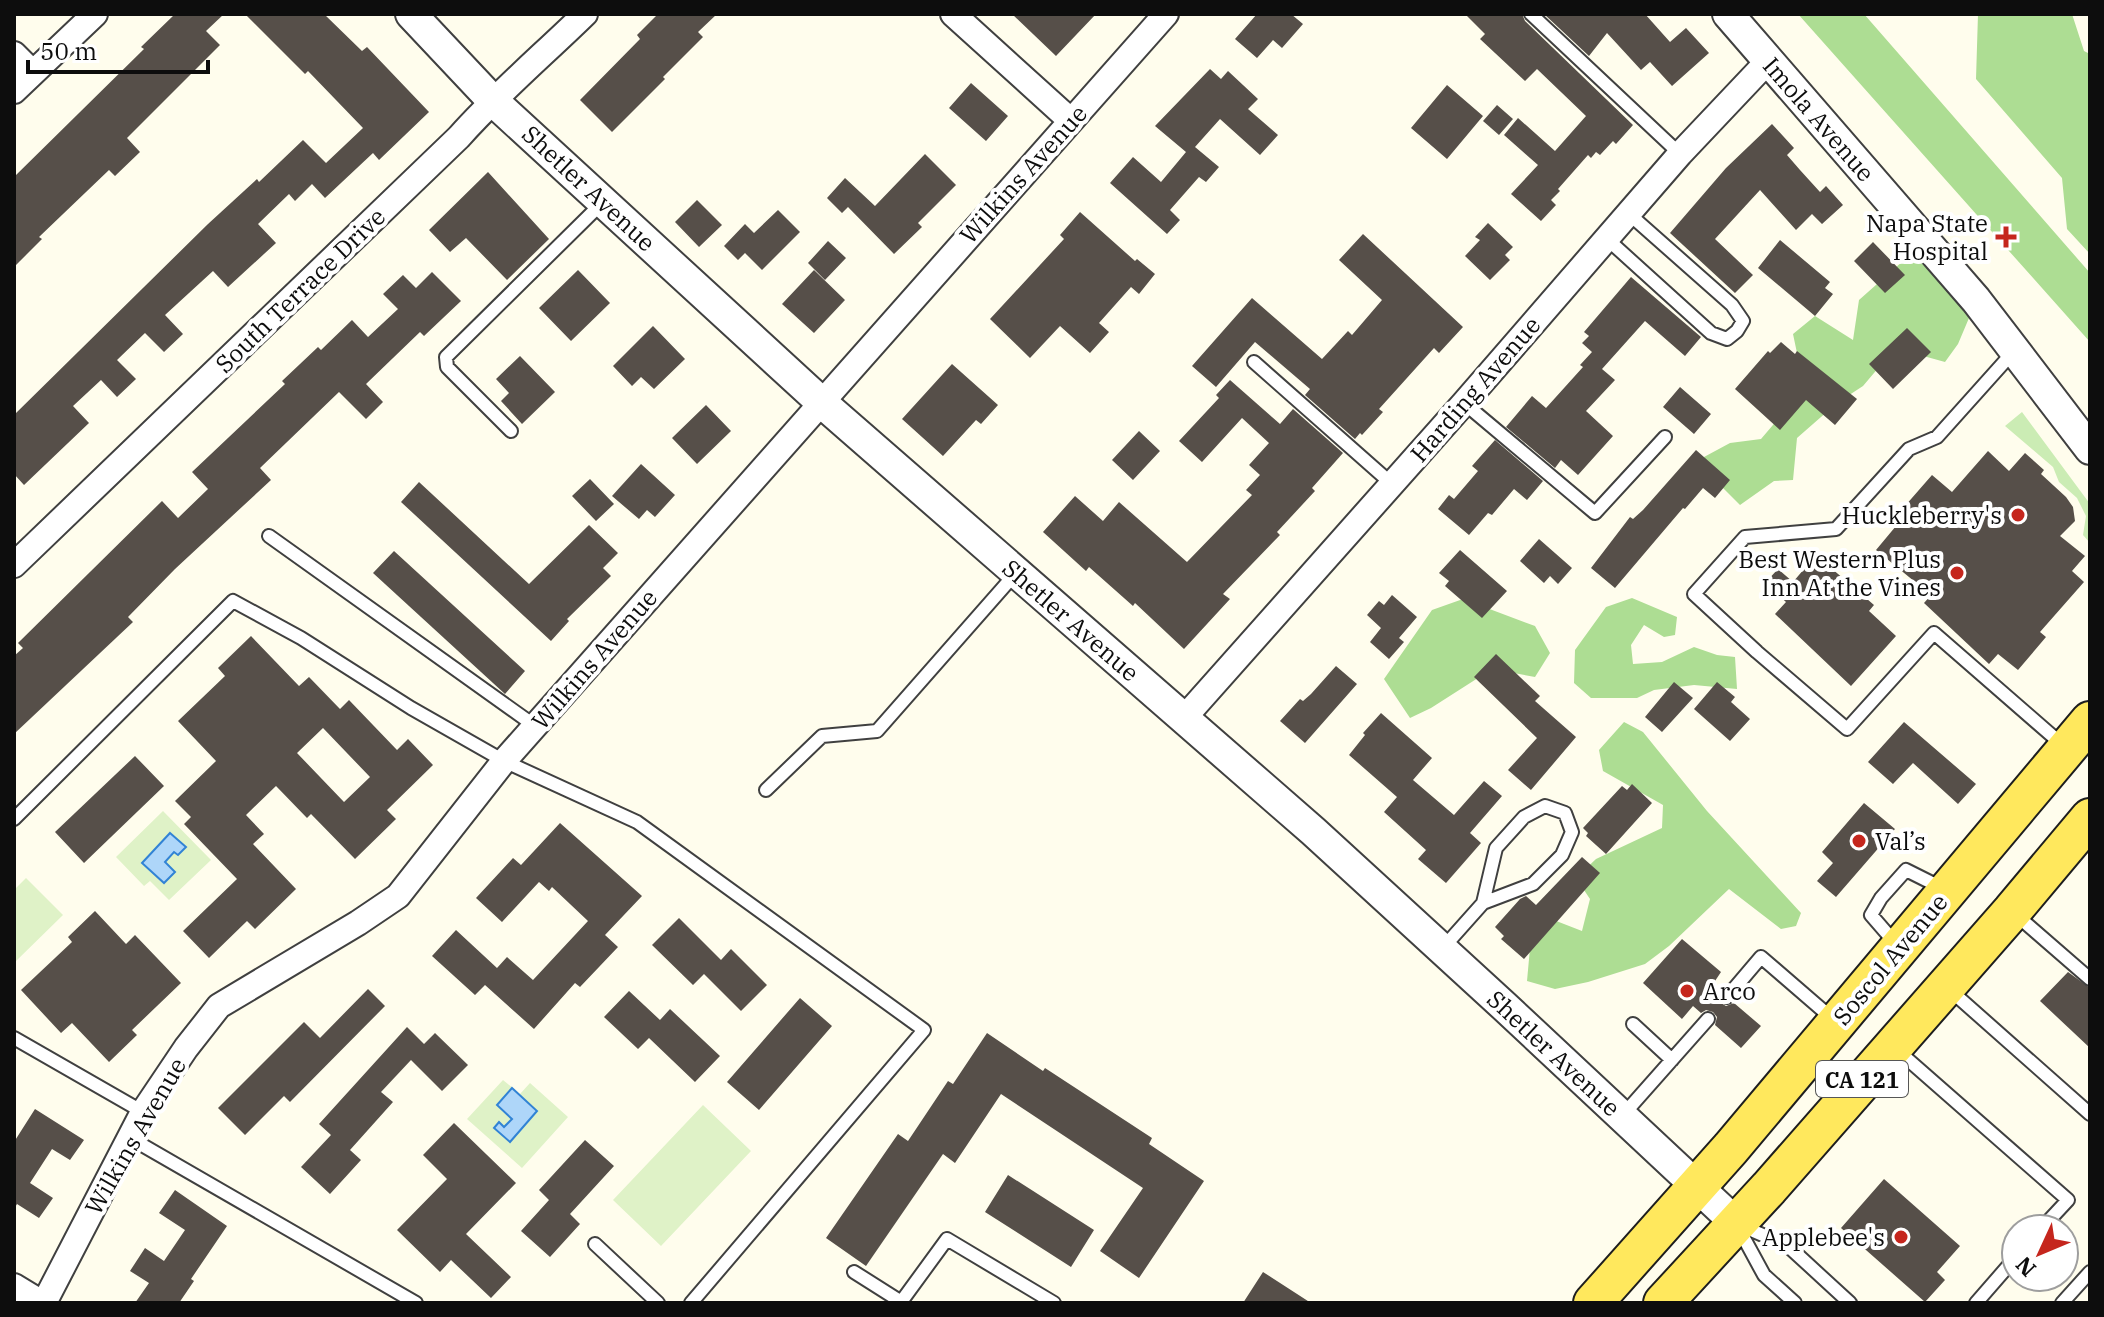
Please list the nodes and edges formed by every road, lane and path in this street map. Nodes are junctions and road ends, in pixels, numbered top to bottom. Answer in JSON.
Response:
{"nodes":[{"id":1,"x":95,"y":14,"type":"edge"},
{"id":2,"x":411,"y":14,"type":"edge"},
{"id":3,"x":585,"y":14,"type":"edge"},
{"id":4,"x":953,"y":14,"type":"edge"},
{"id":5,"x":1166,"y":14,"type":"edge"},
{"id":6,"x":1531,"y":14,"type":"edge"},
{"id":7,"x":1728,"y":14,"type":"edge"},
{"id":8,"x":14,"y":54,"type":"edge"},
{"id":9,"x":1768,"y":61,"type":"junction"},
{"id":10,"x":33,"y":73,"type":"junction"},
{"id":11,"x":14,"y":91,"type":"edge"},
{"id":12,"x":492,"y":100,"type":"junction"},
{"id":13,"x":1070,"y":120,"type":"junction"},
{"id":14,"x":1680,"y":154,"type":"junction"},
{"id":15,"x":603,"y":201,"type":"junction"},
{"id":16,"x":1628,"y":213,"type":"junction"},
{"id":17,"x":1606,"y":238,"type":"junction"},
{"id":18,"x":2015,"y":350,"type":"junction"},
{"id":19,"x":1254,"y":362,"type":"dead end"},
{"id":20,"x":821,"y":402,"type":"junction"},
{"id":21,"x":1464,"y":403,"type":"junction"},
{"id":22,"x":511,"y":431,"type":"dead end"},
{"id":23,"x":1665,"y":437,"type":"dead end"},
{"id":24,"x":2090,"y":449,"type":"edge"},
{"id":25,"x":1392,"y":484,"type":"junction"},
{"id":26,"x":269,"y":536,"type":"dead end"},
{"id":27,"x":14,"y":565,"type":"edge"},
{"id":28,"x":1016,"y":573,"type":"junction"},
{"id":29,"x":1184,"y":718,"type":"junction"},
{"id":30,"x":535,"y":726,"type":"junction"},
{"id":31,"x":2078,"y":735,"type":"edge"},
{"id":32,"x":504,"y":761,"type":"junction"},
{"id":33,"x":766,"y":790,"type":"dead end"},
{"id":34,"x":2090,"y":818,"type":"edge"},
{"id":35,"x":14,"y":819,"type":"edge"},
{"id":36,"x":1483,"y":903,"type":"junction"},
{"id":37,"x":2012,"y":911,"type":"junction"},
{"id":38,"x":1442,"y":949,"type":"junction"},
{"id":39,"x":2090,"y":979,"type":"edge"},
{"id":40,"x":1945,"y":985,"type":"junction"},
{"id":41,"x":1727,"y":997,"type":"dead end"},
{"id":42,"x":1708,"y":1019,"type":"dead end"},
{"id":43,"x":1836,"y":1022,"type":"junction"},
{"id":44,"x":1633,"y":1024,"type":"dead end"},
{"id":45,"x":14,"y":1038,"type":"edge"},
{"id":46,"x":1892,"y":1046,"type":"junction"},
{"id":47,"x":1672,"y":1060,"type":"junction"},
{"id":48,"x":143,"y":1112,"type":"junction"},
{"id":49,"x":2090,"y":1114,"type":"edge"},
{"id":50,"x":1622,"y":1116,"type":"junction"},
{"id":51,"x":130,"y":1138,"type":"junction"},
{"id":52,"x":1696,"y":1186,"type":"junction"},
{"id":53,"x":2056,"y":1213,"type":"edge"},
{"id":54,"x":1736,"y":1223,"type":"junction"},
{"id":55,"x":595,"y":1244,"type":"dead end"},
{"id":56,"x":854,"y":1272,"type":"dead end"},
{"id":57,"x":2090,"y":1272,"type":"edge"},
{"id":58,"x":2000,"y":1275,"type":"edge"},
{"id":59,"x":14,"y":1286,"type":"edge"},
{"id":60,"x":902,"y":1302,"type":"edge"},
{"id":61,"x":43,"y":1303,"type":"edge"},
{"id":62,"x":416,"y":1303,"type":"edge"},
{"id":63,"x":658,"y":1303,"type":"edge"},
{"id":64,"x":691,"y":1303,"type":"edge"},
{"id":65,"x":1054,"y":1303,"type":"edge"},
{"id":66,"x":1593,"y":1303,"type":"edge"},
{"id":67,"x":1663,"y":1303,"type":"edge"},
{"id":68,"x":1795,"y":1303,"type":"edge"},
{"id":69,"x":1850,"y":1303,"type":"edge"},
{"id":70,"x":1976,"y":1303,"type":"edge"},
{"id":71,"x":2062,"y":1303,"type":"edge"}],
"edges":[{"from":1,"to":10,"type":"street"},
{"from":2,"to":12,"type":"street","name":"Shetler Avenue"},
{"from":3,"to":12,"type":"street","name":"South Terrace Drive"},
{"from":4,"to":13,"type":"street"},
{"from":5,"to":13,"type":"street","name":"Wilkins Avenue"},
{"from":6,"to":14,"type":"lane"},
{"from":7,"to":9,"type":"street","name":"Imola Avenue"},
{"from":8,"to":10,"type":"street"},
{"from":9,"to":14,"type":"street","name":"Harding Avenue"},
{"from":9,"to":18,"type":"street","name":"Imola Avenue"},
{"from":10,"to":11,"type":"street"},
{"from":12,"to":15,"type":"street","name":"Shetler Avenue"},
{"from":12,"to":27,"type":"street","name":"South Terrace Drive"},
{"from":13,"to":20,"type":"street","name":"Wilkins Avenue"},
{"from":14,"to":16,"type":"street","name":"Harding Avenue"},
{"from":15,"to":20,"type":"street","name":"Shetler Avenue"},
{"from":15,"to":22,"type":"lane"},
{"from":16,"to":17,"type":"street","name":"Harding Avenue"},
{"from":16,"to":17,"type":"lane"},
{"from":17,"to":21,"type":"street","name":"Harding Avenue"},
{"from":18,"to":24,"type":"street","name":"Imola Avenue"},
{"from":18,"to":31,"type":"lane"},
{"from":19,"to":25,"type":"lane"},
{"from":20,"to":28,"type":"street","name":"Shetler Avenue"},
{"from":20,"to":30,"type":"street","name":"Wilkins Avenue"},
{"from":21,"to":23,"type":"lane"},
{"from":21,"to":25,"type":"street","name":"Harding Avenue"},
{"from":25,"to":29,"type":"street","name":"Harding Avenue"},
{"from":26,"to":30,"type":"lane"},
{"from":28,"to":29,"type":"street","name":"Shetler Avenue"},
{"from":28,"to":33,"type":"lane"},
{"from":29,"to":38,"type":"street","name":"Shetler Avenue"},
{"from":30,"to":32,"type":"street","name":"Wilkins Avenue"},
{"from":31,"to":43,"type":"main road","name":"Soscol Avenue","number":"CA 121"},
{"from":32,"to":35,"type":"lane"},
{"from":32,"to":48,"type":"street","name":"Wilkins Avenue"},
{"from":32,"to":64,"type":"lane"},
{"from":34,"to":37,"type":"main road","number":"CA 121"},
{"from":36,"to":36,"type":"lane"},
{"from":36,"to":38,"type":"lane"},
{"from":37,"to":39,"type":"lane"},
{"from":37,"to":40,"type":"main road","number":"CA 121"},
{"from":38,"to":50,"type":"street","name":"Shetler Avenue"},
{"from":40,"to":46,"type":"main road","number":"CA 121"},
{"from":40,"to":49,"type":"lane"},
{"from":41,"to":43,"type":"lane"},
{"from":42,"to":47,"type":"lane"},
{"from":43,"to":52,"type":"main road","name":"Soscol Avenue","number":"CA 121"},
{"from":44,"to":47,"type":"lane"},
{"from":45,"to":48,"type":"lane"},
{"from":46,"to":53,"type":"lane"},
{"from":46,"to":54,"type":"main road","number":"CA 121"},
{"from":47,"to":50,"type":"lane"},
{"from":48,"to":51,"type":"street","name":"Wilkins Avenue"},
{"from":50,"to":52,"type":"street","name":"Shetler Avenue"},
{"from":51,"to":61,"type":"street","name":"Wilkins Avenue"},
{"from":51,"to":62,"type":"lane"},
{"from":52,"to":54,"type":"street","name":"Shetler Avenue"},
{"from":52,"to":66,"type":"main road","name":"Soscol Avenue","number":"CA 121"},
{"from":54,"to":67,"type":"main road","number":"CA 121"},
{"from":54,"to":68,"type":"lane"},
{"from":54,"to":69,"type":"lane"},
{"from":55,"to":63,"type":"lane"},
{"from":56,"to":60,"type":"lane"},
{"from":57,"to":71,"type":"lane"},
{"from":58,"to":70,"type":"lane"},
{"from":59,"to":61,"type":"street"},
{"from":60,"to":65,"type":"lane"}]}
